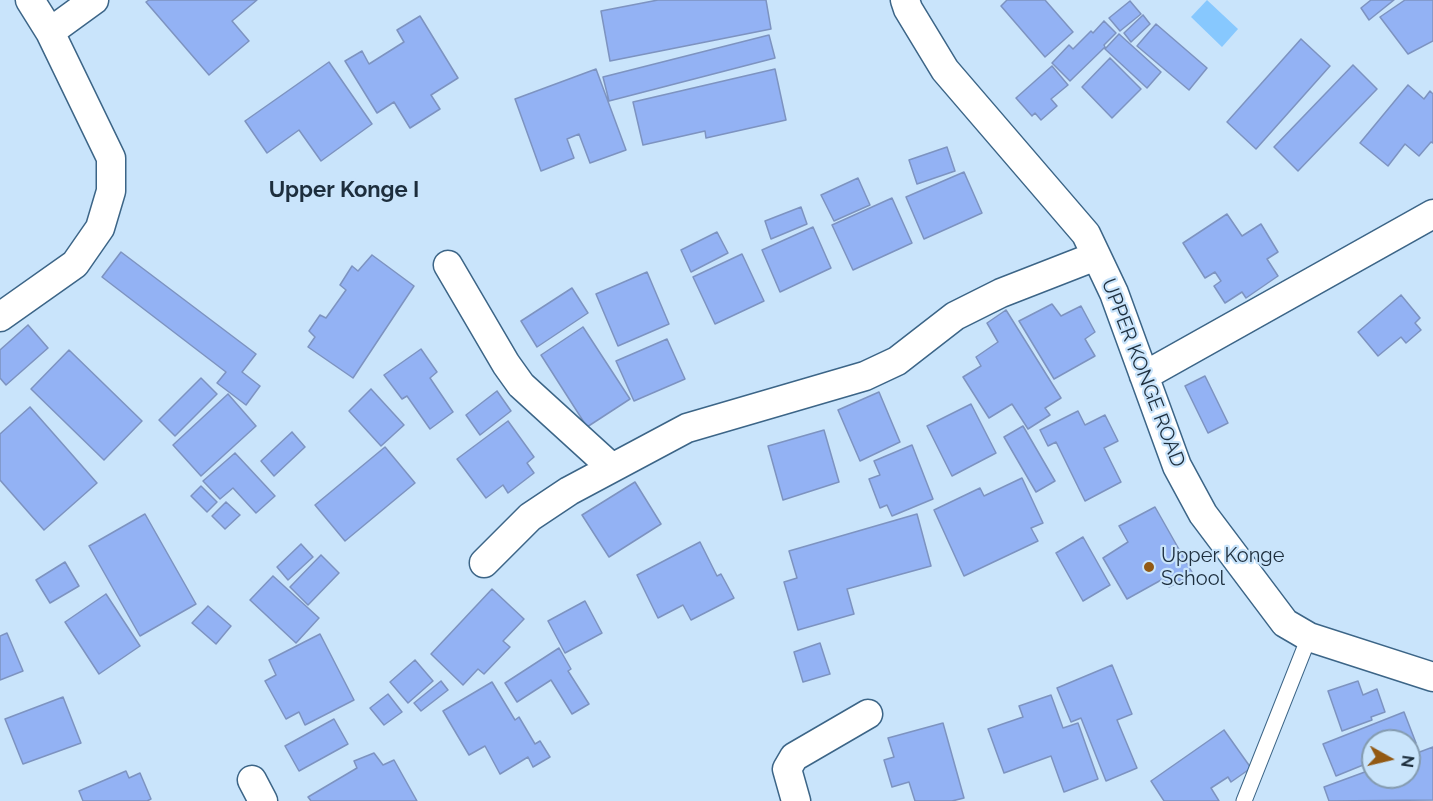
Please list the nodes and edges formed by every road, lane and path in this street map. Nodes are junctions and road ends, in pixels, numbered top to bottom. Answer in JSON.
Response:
{"nodes":[{"id":1,"x":30,"y":0,"type":"edge"},
{"id":2,"x":94,"y":0,"type":"edge"},
{"id":3,"x":905,"y":0,"type":"edge"},
{"id":4,"x":50,"y":32,"type":"junction"},
{"id":5,"x":1433,"y":214,"type":"edge"},
{"id":6,"x":1096,"y":256,"type":"junction"},
{"id":7,"x":448,"y":266,"type":"dead end"},
{"id":8,"x":0,"y":317,"type":"edge"},
{"id":9,"x":1144,"y":376,"type":"junction"},
{"id":10,"x":611,"y":467,"type":"junction"},
{"id":11,"x":484,"y":563,"type":"dead end"},
{"id":12,"x":1309,"y":637,"type":"junction"},
{"id":13,"x":1433,"y":677,"type":"edge"},
{"id":14,"x":868,"y":714,"type":"dead end"},
{"id":15,"x":796,"y":801,"type":"edge"},
{"id":16,"x":1244,"y":801,"type":"edge"}],
"edges":[{"from":1,"to":4,"type":"street"},
{"from":2,"to":4,"type":"street"},
{"from":3,"to":6,"type":"street","name":"UPPER KONGE ROAD"},
{"from":4,"to":8,"type":"street"},
{"from":5,"to":9,"type":"street"},
{"from":6,"to":9,"type":"street","name":"UPPER KONGE ROAD"},
{"from":6,"to":10,"type":"street"},
{"from":7,"to":10,"type":"street"},
{"from":9,"to":12,"type":"street","name":"UPPER KONGE ROAD"},
{"from":10,"to":11,"type":"street"},
{"from":12,"to":13,"type":"street","name":"UPPER KONGE ROAD"},
{"from":12,"to":16,"type":"lane"},
{"from":14,"to":15,"type":"street"}]}
